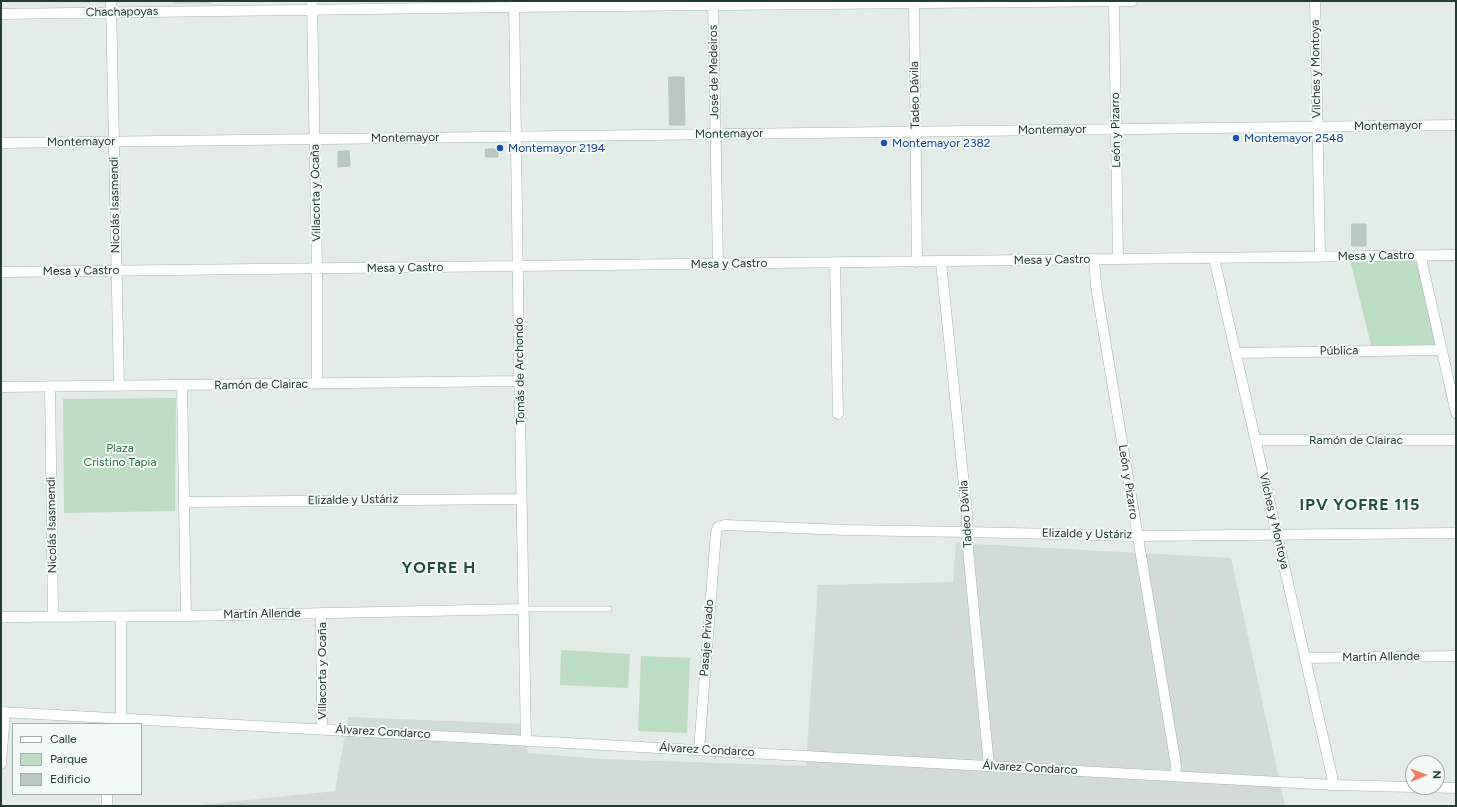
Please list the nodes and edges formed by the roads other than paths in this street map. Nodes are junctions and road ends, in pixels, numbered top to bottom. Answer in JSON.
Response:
{"nodes":[{"id":1,"x":111,"y":1,"type":"edge"},
{"id":2,"x":1114,"y":1,"type":"edge"},
{"id":3,"x":1132,"y":1,"type":"edge"},
{"id":4,"x":1315,"y":1,"type":"edge"},
{"id":5,"x":914,"y":2,"type":"edge"},
{"id":6,"x":713,"y":3,"type":"edge"},
{"id":7,"x":514,"y":4,"type":"edge"},
{"id":8,"x":312,"y":5,"type":"edge"},
{"id":9,"x":111,"y":12,"type":"junction"},
{"id":10,"x":1,"y":14,"type":"edge"},
{"id":11,"x":1456,"y":125,"type":"edge"},
{"id":12,"x":1317,"y":126,"type":"junction"},
{"id":13,"x":1116,"y":129,"type":"junction"},
{"id":14,"x":916,"y":132,"type":"junction"},
{"id":15,"x":716,"y":135,"type":"junction"},
{"id":16,"x":516,"y":137,"type":"junction"},
{"id":17,"x":315,"y":139,"type":"junction"},
{"id":18,"x":114,"y":142,"type":"junction"},
{"id":19,"x":1,"y":143,"type":"edge"},
{"id":20,"x":1421,"y":255,"type":"junction"},
{"id":21,"x":1456,"y":255,"type":"edge"},
{"id":22,"x":1320,"y":257,"type":"junction"},
{"id":23,"x":1214,"y":258,"type":"junction"},
{"id":24,"x":1118,"y":259,"type":"junction"},
{"id":25,"x":1094,"y":260,"type":"junction"},
{"id":26,"x":835,"y":262,"type":"junction"},
{"id":27,"x":917,"y":262,"type":"junction"},
{"id":28,"x":942,"y":262,"type":"junction"},
{"id":29,"x":718,"y":264,"type":"junction"},
{"id":30,"x":519,"y":266,"type":"junction"},
{"id":31,"x":317,"y":269,"type":"junction"},
{"id":32,"x":116,"y":271,"type":"junction"},
{"id":33,"x":1,"y":272,"type":"edge"},
{"id":34,"x":1442,"y":350,"type":"junction"},
{"id":35,"x":1236,"y":353,"type":"junction"},
{"id":36,"x":520,"y":381,"type":"junction"},
{"id":37,"x":317,"y":384,"type":"junction"},
{"id":38,"x":50,"y":386,"type":"junction"},
{"id":39,"x":119,"y":386,"type":"junction"},
{"id":40,"x":182,"y":386,"type":"junction"},
{"id":41,"x":1,"y":387,"type":"edge"},
{"id":42,"x":1456,"y":413,"type":"edge"},
{"id":43,"x":838,"y":414,"type":"dead end"},
{"id":44,"x":1256,"y":440,"type":"junction"},
{"id":45,"x":1456,"y":440,"type":"edge"},
{"id":46,"x":521,"y":499,"type":"junction"},
{"id":47,"x":185,"y":502,"type":"junction"},
{"id":48,"x":718,"y":527,"type":"joint"},
{"id":49,"x":967,"y":532,"type":"junction"},
{"id":50,"x":1456,"y":532,"type":"edge"},
{"id":51,"x":1277,"y":535,"type":"junction"},
{"id":52,"x":1137,"y":536,"type":"junction"},
{"id":53,"x":522,"y":609,"type":"junction"},
{"id":54,"x":609,"y":609,"type":"dead end"},
{"id":55,"x":322,"y":613,"type":"junction"},
{"id":56,"x":53,"y":616,"type":"junction"},
{"id":57,"x":186,"y":616,"type":"junction"},
{"id":58,"x":1,"y":617,"type":"edge"},
{"id":59,"x":121,"y":617,"type":"junction"},
{"id":60,"x":1456,"y":656,"type":"edge"},
{"id":61,"x":1305,"y":658,"type":"junction"},
{"id":62,"x":3,"y":712,"type":"edge"},
{"id":63,"x":114,"y":720,"type":"edge"},
{"id":64,"x":322,"y":729,"type":"junction"},
{"id":65,"x":526,"y":740,"type":"junction"},
{"id":66,"x":699,"y":750,"type":"junction"},
{"id":67,"x":1,"y":764,"type":"edge"},
{"id":68,"x":988,"y":766,"type":"junction"},
{"id":69,"x":1175,"y":776,"type":"junction"},
{"id":70,"x":1334,"y":785,"type":"junction"},
{"id":71,"x":1405,"y":787,"type":"edge"},
{"id":72,"x":1445,"y":788,"type":"edge"},
{"id":73,"x":1456,"y":788,"type":"edge"},
{"id":74,"x":107,"y":795,"type":"edge"},
{"id":75,"x":107,"y":806,"type":"edge"}],
"edges":[{"from":1,"to":9,"type":"street","name":"Nicolás Isasmendi"},
{"from":2,"to":3,"type":"street","name":"Chachapoyas"},
{"from":2,"to":5,"type":"street","name":"Chachapoyas"},
{"from":2,"to":13,"type":"street","name":"León y Pizarro"},
{"from":4,"to":12,"type":"street","name":"Vilches y Montoya"},
{"from":5,"to":6,"type":"street","name":"Chachapoyas"},
{"from":5,"to":14,"type":"street","name":"Tadeo Dávila"},
{"from":6,"to":7,"type":"street","name":"Chachapoyas"},
{"from":6,"to":15,"type":"street","name":"José de Medeiros"},
{"from":7,"to":8,"type":"street","name":"Chachapoyas"},
{"from":7,"to":16,"type":"street","name":"Tomás de Archondo"},
{"from":8,"to":9,"type":"street","name":"Chachapoyas"},
{"from":8,"to":17,"type":"street","name":"Villacorta y Ocaña"},
{"from":9,"to":10,"type":"street","name":"Chachapoyas"},
{"from":9,"to":18,"type":"street","name":"Nicolás Isasmendi"},
{"from":11,"to":12,"type":"street","name":"Montemayor"},
{"from":12,"to":13,"type":"street","name":"Montemayor"},
{"from":12,"to":22,"type":"street","name":"Vilches y Montoya"},
{"from":13,"to":14,"type":"street","name":"Montemayor"},
{"from":13,"to":24,"type":"street","name":"León y Pizarro"},
{"from":14,"to":15,"type":"street","name":"Montemayor"},
{"from":14,"to":27,"type":"street","name":"Tadeo Dávila"},
{"from":15,"to":16,"type":"street","name":"Montemayor"},
{"from":15,"to":29,"type":"street","name":"José de Medeiros"},
{"from":16,"to":17,"type":"street","name":"Montemayor"},
{"from":16,"to":30,"type":"street","name":"Tomás de Archondo"},
{"from":17,"to":18,"type":"street","name":"Montemayor"},
{"from":17,"to":31,"type":"street","name":"Villacorta y Ocaña"},
{"from":18,"to":19,"type":"street","name":"Montemayor"},
{"from":18,"to":32,"type":"street","name":"Nicolás Isasmendi"},
{"from":20,"to":21,"type":"street","name":"Mesa y Castro"},
{"from":20,"to":22,"type":"street","name":"Mesa y Castro"},
{"from":20,"to":34,"type":"street"},
{"from":22,"to":23,"type":"street","name":"Mesa y Castro"},
{"from":23,"to":24,"type":"street","name":"Mesa y Castro"},
{"from":23,"to":35,"type":"street","name":"Vilches y Montoya"},
{"from":24,"to":25,"type":"street","name":"Mesa y Castro"},
{"from":25,"to":28,"type":"street","name":"Mesa y Castro"},
{"from":25,"to":52,"type":"street","name":"León y Pizarro"},
{"from":26,"to":27,"type":"street","name":"Mesa y Castro"},
{"from":26,"to":29,"type":"street","name":"Mesa y Castro"},
{"from":26,"to":43,"type":"street"},
{"from":27,"to":28,"type":"street","name":"Mesa y Castro"},
{"from":28,"to":49,"type":"street","name":"Tadeo Dávila"},
{"from":29,"to":30,"type":"street","name":"Mesa y Castro"},
{"from":30,"to":31,"type":"street","name":"Mesa y Castro"},
{"from":30,"to":36,"type":"street","name":"Tomás de Archondo"},
{"from":31,"to":32,"type":"street","name":"Mesa y Castro"},
{"from":31,"to":37,"type":"street","name":"Villacorta y Ocaña"},
{"from":32,"to":33,"type":"street","name":"Mesa y Castro"},
{"from":32,"to":39,"type":"street","name":"Nicolás Isasmendi"},
{"from":34,"to":35,"type":"street","name":"Pública"},
{"from":34,"to":42,"type":"street"},
{"from":35,"to":44,"type":"street","name":"Vilches y Montoya"},
{"from":36,"to":37,"type":"street","name":"Ramón de Clairac"},
{"from":36,"to":46,"type":"street","name":"Tomás de Archondo"},
{"from":37,"to":40,"type":"street","name":"Ramón de Clairac"},
{"from":38,"to":39,"type":"street","name":"Ramón de Clairac"},
{"from":38,"to":41,"type":"street","name":"Ramón de Clairac"},
{"from":38,"to":56,"type":"street","name":"Nicolás Isasmendi"},
{"from":39,"to":40,"type":"street","name":"Ramón de Clairac"},
{"from":40,"to":47,"type":"street"},
{"from":44,"to":45,"type":"street","name":"Ramón de Clairac"},
{"from":44,"to":51,"type":"street","name":"Vilches y Montoya"},
{"from":46,"to":47,"type":"street","name":"Elizalde y Ustáriz"},
{"from":46,"to":53,"type":"street","name":"Tomás de Archondo"},
{"from":47,"to":57,"type":"street"},
{"from":48,"to":49,"type":"street","name":"Elizalde y Ustáriz"},
{"from":48,"to":66,"type":"street","name":"Pasaje Privado"},
{"from":49,"to":52,"type":"street","name":"Elizalde y Ustáriz"},
{"from":49,"to":68,"type":"street","name":"Tadeo Dávila"},
{"from":50,"to":51,"type":"street","name":"Elizalde y Ustáriz"},
{"from":51,"to":52,"type":"street","name":"Elizalde y Ustáriz"},
{"from":51,"to":61,"type":"street","name":"Vilches y Montoya"},
{"from":52,"to":69,"type":"street","name":"León y Pizarro"},
{"from":53,"to":54,"type":"lane"},
{"from":53,"to":55,"type":"street","name":"Martín Allende"},
{"from":53,"to":65,"type":"street","name":"Tomás de Archondo"},
{"from":55,"to":57,"type":"street","name":"Martín Allende"},
{"from":55,"to":64,"type":"street","name":"Villacorta y Ocaña"},
{"from":56,"to":58,"type":"street","name":"Martín Allende"},
{"from":56,"to":59,"type":"street","name":"Martín Allende"},
{"from":57,"to":59,"type":"street","name":"Martín Allende"},
{"from":59,"to":63,"type":"street"},
{"from":60,"to":61,"type":"street","name":"Martín Allende"},
{"from":61,"to":70,"type":"street","name":"Vilches y Montoya"},
{"from":62,"to":63,"type":"street","name":"Álvarez Condarco"},
{"from":62,"to":67,"type":"street"},
{"from":63,"to":64,"type":"street","name":"Álvarez Condarco"},
{"from":64,"to":65,"type":"street","name":"Álvarez Condarco"},
{"from":65,"to":66,"type":"street","name":"Álvarez Condarco"},
{"from":66,"to":68,"type":"street","name":"Álvarez Condarco"},
{"from":68,"to":69,"type":"street","name":"Álvarez Condarco"},
{"from":69,"to":70,"type":"street","name":"Álvarez Condarco"},
{"from":70,"to":71,"type":"street","name":"Álvarez Condarco"},
{"from":72,"to":73,"type":"street"},
{"from":74,"to":75,"type":"street"}]}
